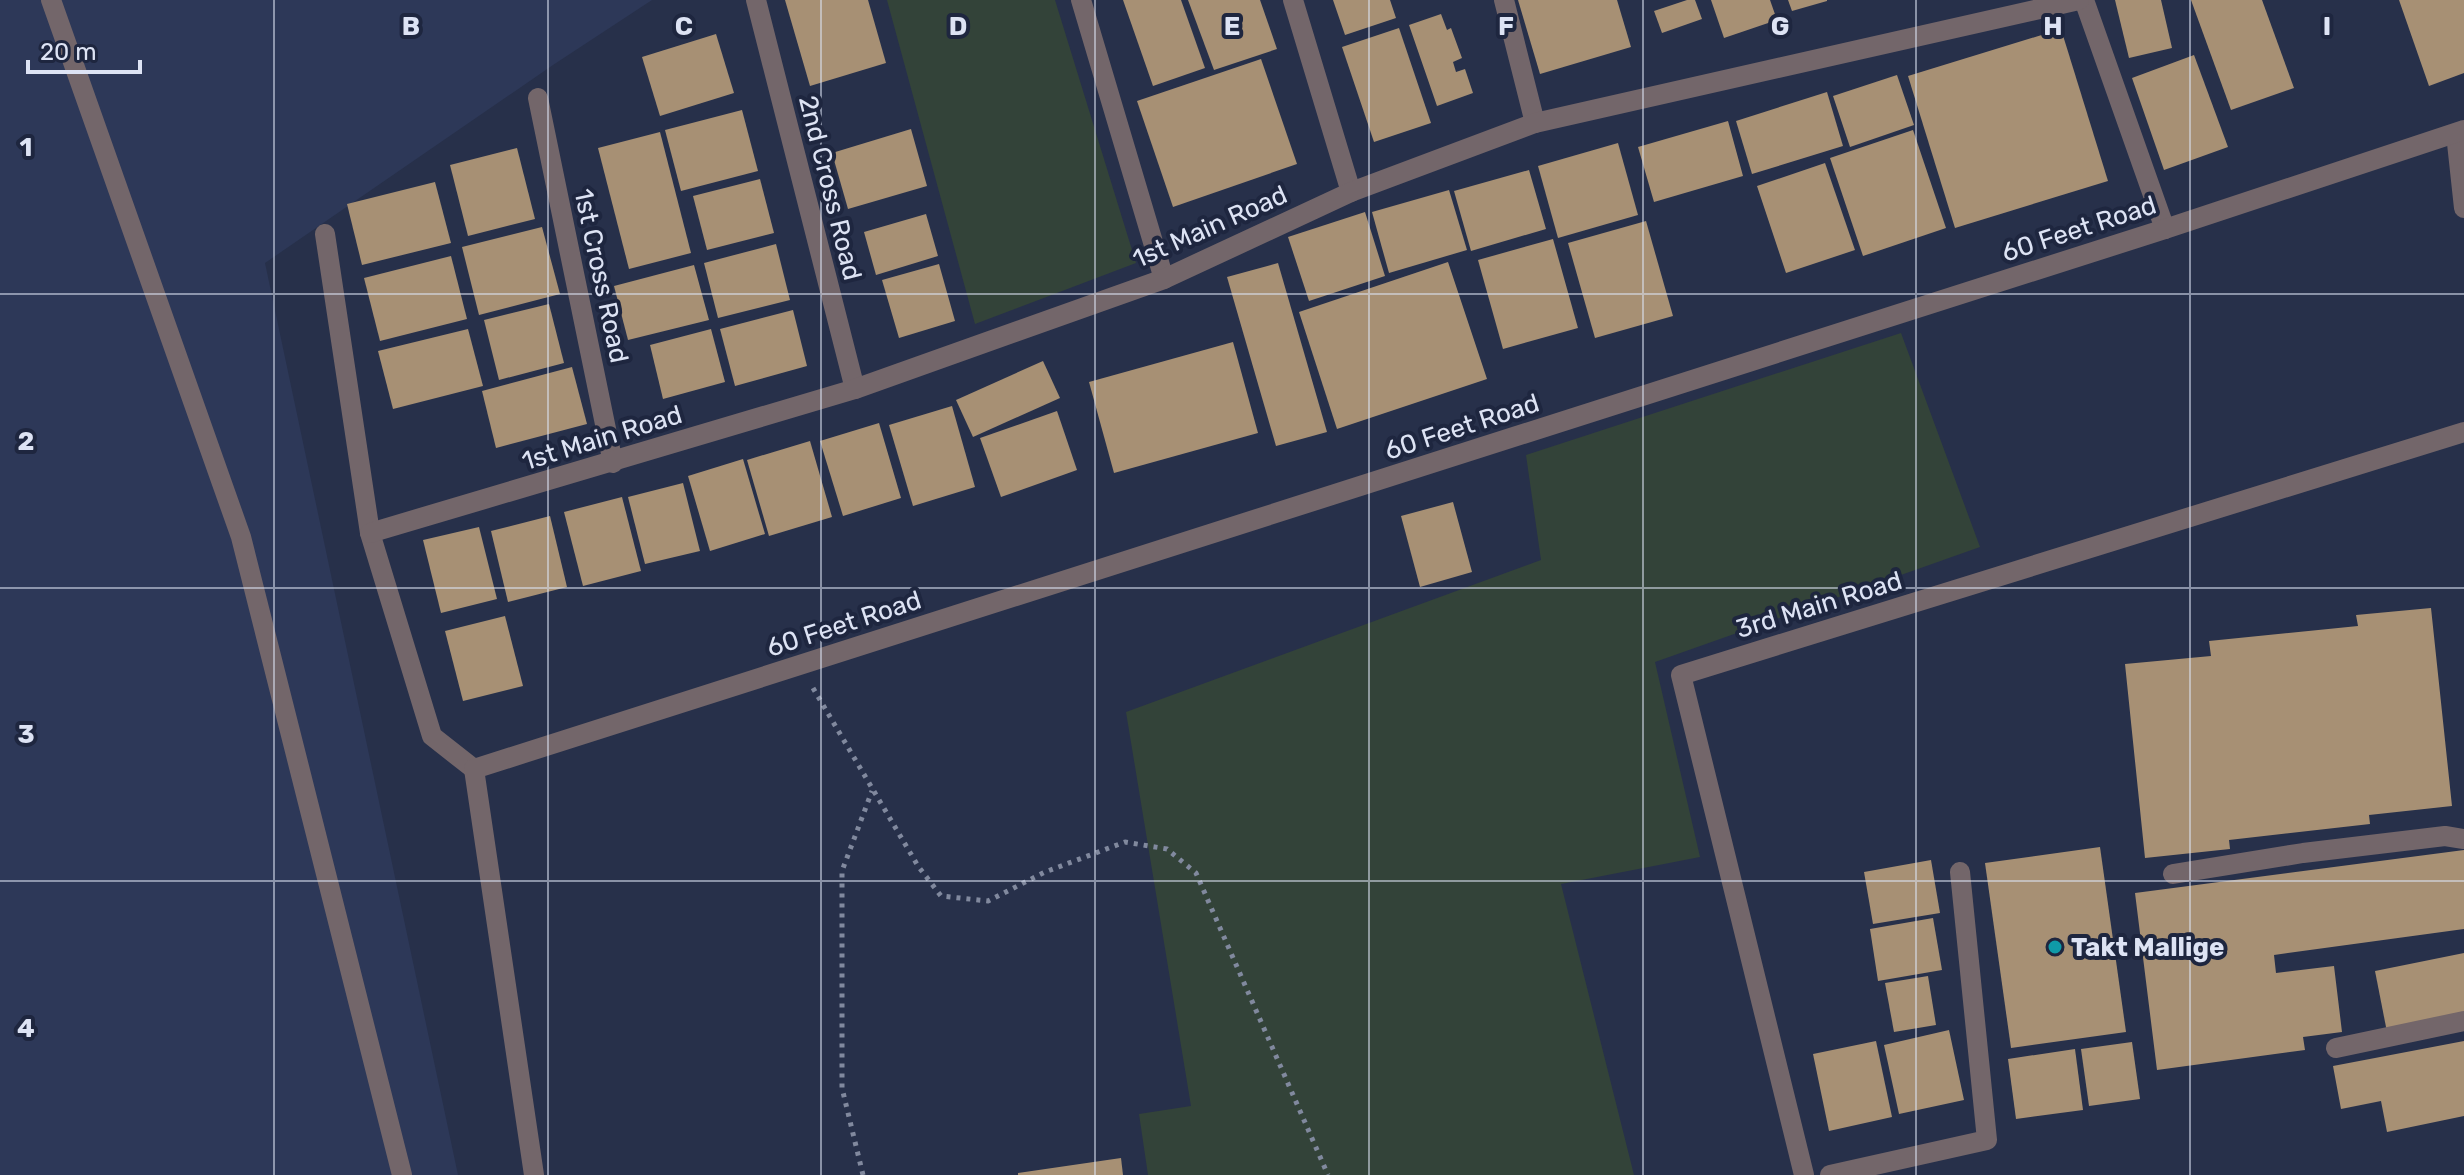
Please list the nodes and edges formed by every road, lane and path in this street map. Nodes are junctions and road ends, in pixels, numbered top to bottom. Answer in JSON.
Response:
{"nodes":[{"id":1,"x":51,"y":0,"type":"edge"},
{"id":2,"x":756,"y":0,"type":"edge"},
{"id":3,"x":1081,"y":0,"type":"edge"},
{"id":4,"x":1293,"y":0,"type":"edge"},
{"id":5,"x":1504,"y":0,"type":"edge"},
{"id":6,"x":2082,"y":0,"type":"edge"},
{"id":7,"x":538,"y":98,"type":"dead end"},
{"id":8,"x":1535,"y":123,"type":"junction"},
{"id":9,"x":2460,"y":132,"type":"edge"},
{"id":10,"x":1351,"y":192,"type":"junction"},
{"id":11,"x":2464,"y":208,"type":"edge"},
{"id":12,"x":2165,"y":229,"type":"junction"},
{"id":13,"x":325,"y":234,"type":"dead end"},
{"id":14,"x":1164,"y":279,"type":"junction"},
{"id":15,"x":855,"y":389,"type":"junction"},
{"id":16,"x":2464,"y":432,"type":"edge"},
{"id":17,"x":613,"y":463,"type":"junction"},
{"id":18,"x":370,"y":533,"type":"junction"},
{"id":19,"x":799,"y":665,"type":"junction"},
{"id":20,"x":474,"y":769,"type":"junction"},
{"id":21,"x":873,"y":790,"type":"junction"},
{"id":22,"x":2464,"y":839,"type":"edge"},
{"id":23,"x":1960,"y":872,"type":"dead end"},
{"id":24,"x":2173,"y":874,"type":"dead end"},
{"id":25,"x":2464,"y":1021,"type":"edge"},
{"id":26,"x":2336,"y":1048,"type":"dead end"},
{"id":27,"x":402,"y":1175,"type":"edge"},
{"id":28,"x":534,"y":1175,"type":"edge"},
{"id":29,"x":863,"y":1175,"type":"edge"},
{"id":30,"x":1328,"y":1175,"type":"edge"},
{"id":31,"x":1804,"y":1175,"type":"edge"},
{"id":32,"x":1830,"y":1175,"type":"edge"}],
"edges":[{"from":1,"to":27,"type":"street"},
{"from":2,"to":15,"type":"street","name":"2nd Cross Road"},
{"from":3,"to":14,"type":"street"},
{"from":4,"to":10,"type":"street"},
{"from":5,"to":8,"type":"street"},
{"from":6,"to":8,"type":"street","name":"1st Main Road"},
{"from":6,"to":12,"type":"street"},
{"from":7,"to":17,"type":"street","name":"1st Cross Road"},
{"from":8,"to":10,"type":"street","name":"1st Main Road"},
{"from":9,"to":11,"type":"street"},
{"from":9,"to":12,"type":"street","name":"60 Feet Road"},
{"from":10,"to":14,"type":"street","name":"1st Main Road"},
{"from":12,"to":19,"type":"street","name":"60 Feet Road"},
{"from":13,"to":18,"type":"street"},
{"from":14,"to":15,"type":"street","name":"1st Main Road"},
{"from":15,"to":17,"type":"street","name":"1st Main Road"},
{"from":16,"to":31,"type":"street","name":"3rd Main Road"},
{"from":17,"to":18,"type":"street","name":"1st Main Road"},
{"from":18,"to":20,"type":"street"},
{"from":19,"to":20,"type":"street","name":"60 Feet Road"},
{"from":19,"to":21,"type":"path"},
{"from":20,"to":28,"type":"street"},
{"from":21,"to":29,"type":"path"},
{"from":21,"to":30,"type":"path"},
{"from":22,"to":24,"type":"street"},
{"from":23,"to":32,"type":"street"},
{"from":25,"to":26,"type":"street"}]}
